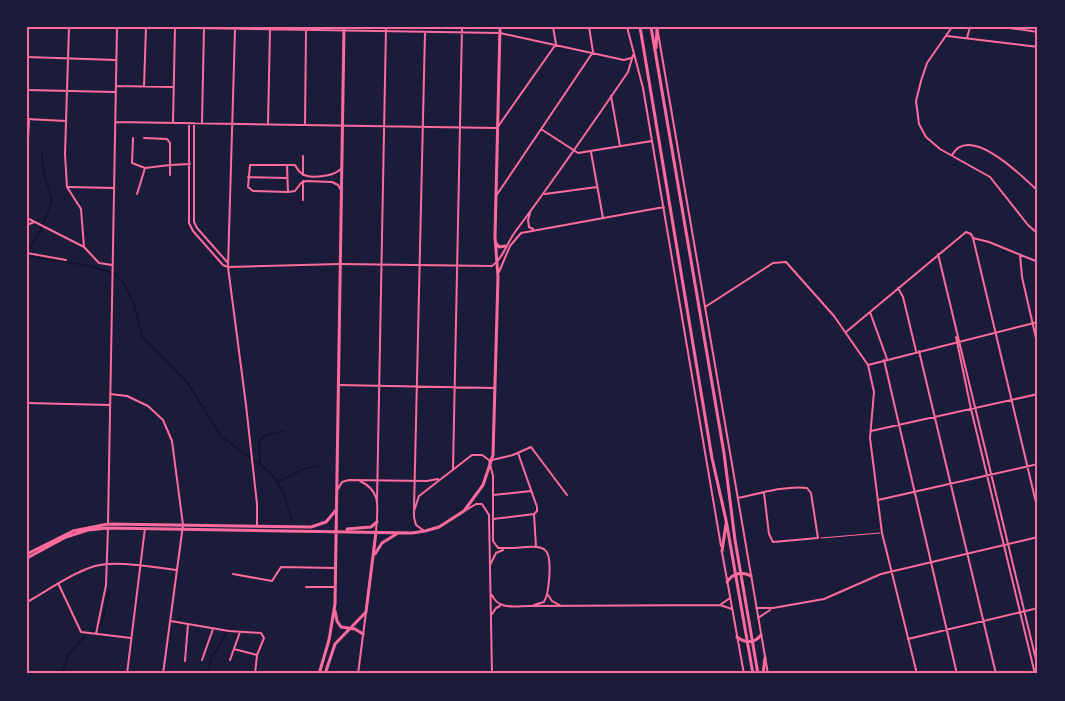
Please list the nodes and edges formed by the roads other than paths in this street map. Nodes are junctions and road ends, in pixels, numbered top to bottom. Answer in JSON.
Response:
{"nodes":[{"id":1,"x":69,"y":27,"type":"edge"},
{"id":2,"x":117,"y":27,"type":"edge"},
{"id":3,"x":131,"y":27,"type":"edge"},
{"id":4,"x":146,"y":27,"type":"edge"},
{"id":5,"x":175,"y":27,"type":"edge"},
{"id":6,"x":386,"y":27,"type":"edge"},
{"id":7,"x":462,"y":27,"type":"edge"},
{"id":8,"x":500,"y":27,"type":"edge"},
{"id":9,"x":553,"y":27,"type":"edge"},
{"id":10,"x":590,"y":27,"type":"edge"},
{"id":11,"x":627,"y":27,"type":"edge"},
{"id":12,"x":640,"y":27,"type":"edge"},
{"id":13,"x":651,"y":27,"type":"edge"},
{"id":14,"x":952,"y":27,"type":"edge"},
{"id":15,"x":970,"y":27,"type":"edge"},
{"id":16,"x":1003,"y":27,"type":"edge"},
{"id":17,"x":203,"y":28,"type":"edge"},
{"id":18,"x":235,"y":28,"type":"edge"},
{"id":19,"x":268,"y":28,"type":"edge"},
{"id":20,"x":657,"y":28,"type":"edge"},
{"id":21,"x":344,"y":29,"type":"edge"},
{"id":22,"x":306,"y":30,"type":"junction"},
{"id":23,"x":386,"y":31,"type":"junction"},
{"id":24,"x":425,"y":32,"type":"junction"},
{"id":25,"x":462,"y":32,"type":"junction"},
{"id":26,"x":1038,"y":32,"type":"edge"},
{"id":27,"x":500,"y":33,"type":"junction"},
{"id":28,"x":947,"y":36,"type":"junction"},
{"id":29,"x":967,"y":39,"type":"junction"},
{"id":30,"x":556,"y":44,"type":"junction"},
{"id":31,"x":1038,"y":47,"type":"edge"},
{"id":32,"x":593,"y":52,"type":"junction"},
{"id":33,"x":633,"y":52,"type":"junction"},
{"id":34,"x":656,"y":53,"type":"junction"},
{"id":35,"x":27,"y":57,"type":"edge"},
{"id":36,"x":68,"y":58,"type":"junction"},
{"id":37,"x":632,"y":58,"type":"junction"},
{"id":38,"x":116,"y":60,"type":"junction"},
{"id":39,"x":624,"y":60,"type":"junction"},
{"id":40,"x":630,"y":66,"type":"junction"},
{"id":41,"x":115,"y":86,"type":"junction"},
{"id":42,"x":144,"y":87,"type":"junction"},
{"id":43,"x":173,"y":87,"type":"junction"},
{"id":44,"x":27,"y":90,"type":"edge"},
{"id":45,"x":68,"y":91,"type":"junction"},
{"id":46,"x":115,"y":92,"type":"junction"},
{"id":47,"x":611,"y":96,"type":"junction"},
{"id":48,"x":28,"y":119,"type":"edge"},
{"id":49,"x":66,"y":121,"type":"junction"},
{"id":50,"x":115,"y":122,"type":"junction"},
{"id":51,"x":173,"y":123,"type":"junction"},
{"id":52,"x":189,"y":123,"type":"junction"},
{"id":53,"x":194,"y":123,"type":"junction"},
{"id":54,"x":202,"y":123,"type":"junction"},
{"id":55,"x":232,"y":124,"type":"junction"},
{"id":56,"x":268,"y":124,"type":"junction"},
{"id":57,"x":305,"y":125,"type":"junction"},
{"id":58,"x":345,"y":126,"type":"junction"},
{"id":59,"x":384,"y":126,"type":"junction"},
{"id":60,"x":459,"y":127,"type":"junction"},
{"id":61,"x":422,"y":128,"type":"junction"},
{"id":62,"x":497,"y":128,"type":"junction"},
{"id":63,"x":541,"y":129,"type":"junction"},
{"id":64,"x":133,"y":138,"type":"dead end"},
{"id":65,"x":144,"y":138,"type":"dead end"},
{"id":66,"x":652,"y":141,"type":"junction"},
{"id":67,"x":620,"y":147,"type":"junction"},
{"id":68,"x":573,"y":152,"type":"junction"},
{"id":69,"x":591,"y":152,"type":"junction"},
{"id":70,"x":303,"y":156,"type":"dead end"},
{"id":71,"x":951,"y":156,"type":"junction"},
{"id":72,"x":27,"y":161,"type":"edge"},
{"id":73,"x":189,"y":164,"type":"junction"},
{"id":74,"x":170,"y":165,"type":"junction"},
{"id":75,"x":193,"y":165,"type":"junction"},
{"id":76,"x":287,"y":165,"type":"junction"},
{"id":77,"x":342,"y":166,"type":"junction"},
{"id":78,"x":145,"y":168,"type":"junction"},
{"id":79,"x":170,"y":175,"type":"dead end"},
{"id":80,"x":303,"y":175,"type":"junction"},
{"id":81,"x":249,"y":177,"type":"junction"},
{"id":82,"x":287,"y":178,"type":"junction"},
{"id":83,"x":303,"y":181,"type":"junction"},
{"id":84,"x":67,"y":187,"type":"junction"},
{"id":85,"x":597,"y":187,"type":"junction"},
{"id":86,"x":114,"y":188,"type":"junction"},
{"id":87,"x":1038,"y":191,"type":"edge"},
{"id":88,"x":288,"y":192,"type":"junction"},
{"id":89,"x":137,"y":194,"type":"dead end"},
{"id":90,"x":342,"y":194,"type":"junction"},
{"id":91,"x":545,"y":194,"type":"junction"},
{"id":92,"x":496,"y":196,"type":"junction"},
{"id":93,"x":303,"y":200,"type":"dead end"},
{"id":94,"x":664,"y":207,"type":"junction"},
{"id":95,"x":531,"y":211,"type":"junction"},
{"id":96,"x":27,"y":218,"type":"edge"},
{"id":97,"x":603,"y":218,"type":"junction"},
{"id":98,"x":34,"y":222,"type":"junction"},
{"id":99,"x":27,"y":225,"type":"edge"},
{"id":100,"x":536,"y":229,"type":"junction"},
{"id":101,"x":1038,"y":234,"type":"edge"},
{"id":102,"x":495,"y":237,"type":"junction"},
{"id":103,"x":973,"y":238,"type":"junction"},
{"id":104,"x":208,"y":240,"type":"junction"},
{"id":105,"x":205,"y":243,"type":"junction"},
{"id":106,"x":505,"y":246,"type":"junction"},
{"id":107,"x":84,"y":247,"type":"junction"},
{"id":108,"x":27,"y":253,"type":"edge"},
{"id":109,"x":938,"y":254,"type":"junction"},
{"id":110,"x":1020,"y":255,"type":"junction"},
{"id":111,"x":66,"y":260,"type":"dead end"},
{"id":112,"x":1038,"y":261,"type":"edge"},
{"id":113,"x":497,"y":263,"type":"junction"},
{"id":114,"x":340,"y":264,"type":"junction"},
{"id":115,"x":228,"y":265,"type":"junction"},
{"id":116,"x":381,"y":265,"type":"junction"},
{"id":117,"x":112,"y":266,"type":"junction"},
{"id":118,"x":419,"y":266,"type":"junction"},
{"id":119,"x":457,"y":266,"type":"junction"},
{"id":120,"x":498,"y":278,"type":"junction"},
{"id":121,"x":898,"y":288,"type":"junction"},
{"id":122,"x":705,"y":308,"type":"junction"},
{"id":123,"x":870,"y":312,"type":"junction"},
{"id":124,"x":1038,"y":322,"type":"edge"},
{"id":125,"x":1033,"y":323,"type":"junction"},
{"id":126,"x":846,"y":332,"type":"junction"},
{"id":127,"x":996,"y":332,"type":"junction"},
{"id":128,"x":958,"y":342,"type":"junction"},
{"id":129,"x":1038,"y":347,"type":"edge"},
{"id":130,"x":918,"y":351,"type":"junction"},
{"id":131,"x":885,"y":360,"type":"junction"},
{"id":132,"x":868,"y":365,"type":"junction"},
{"id":133,"x":338,"y":385,"type":"junction"},
{"id":134,"x":380,"y":387,"type":"junction"},
{"id":135,"x":417,"y":387,"type":"junction"},
{"id":136,"x":454,"y":388,"type":"junction"},
{"id":137,"x":495,"y":388,"type":"junction"},
{"id":138,"x":110,"y":394,"type":"junction"},
{"id":139,"x":1038,"y":394,"type":"edge"},
{"id":140,"x":1012,"y":400,"type":"junction"},
{"id":141,"x":27,"y":403,"type":"edge"},
{"id":142,"x":110,"y":405,"type":"junction"},
{"id":143,"x":975,"y":408,"type":"junction"},
{"id":144,"x":971,"y":410,"type":"junction"},
{"id":145,"x":935,"y":418,"type":"junction"},
{"id":146,"x":899,"y":426,"type":"junction"},
{"id":147,"x":870,"y":431,"type":"junction"},
{"id":148,"x":518,"y":453,"type":"junction"},
{"id":149,"x":491,"y":461,"type":"junction"},
{"id":150,"x":1038,"y":464,"type":"edge"},
{"id":151,"x":1027,"y":466,"type":"junction"},
{"id":152,"x":453,"y":469,"type":"junction"},
{"id":153,"x":991,"y":474,"type":"junction"},
{"id":154,"x":987,"y":475,"type":"junction"},
{"id":155,"x":441,"y":478,"type":"junction"},
{"id":156,"x":357,"y":480,"type":"junction"},
{"id":157,"x":377,"y":480,"type":"junction"},
{"id":158,"x":415,"y":481,"type":"junction"},
{"id":159,"x":952,"y":484,"type":"junction"},
{"id":160,"x":531,"y":491,"type":"junction"},
{"id":161,"x":764,"y":492,"type":"junction"},
{"id":162,"x":914,"y":492,"type":"junction"},
{"id":163,"x":337,"y":493,"type":"junction"},
{"id":164,"x":493,"y":495,"type":"junction"},
{"id":165,"x":567,"y":495,"type":"dead end"},
{"id":166,"x":738,"y":498,"type":"junction"},
{"id":167,"x":878,"y":500,"type":"junction"},
{"id":168,"x":377,"y":505,"type":"junction"},
{"id":169,"x":337,"y":509,"type":"junction"},
{"id":170,"x":414,"y":511,"type":"junction"},
{"id":171,"x":464,"y":511,"type":"junction"},
{"id":172,"x":1038,"y":511,"type":"edge"},
{"id":173,"x":534,"y":514,"type":"junction"},
{"id":174,"x":493,"y":519,"type":"junction"},
{"id":175,"x":726,"y":520,"type":"junction"},
{"id":176,"x":377,"y":522,"type":"junction"},
{"id":177,"x":108,"y":526,"type":"junction"},
{"id":178,"x":182,"y":526,"type":"junction"},
{"id":179,"x":257,"y":526,"type":"junction"},
{"id":180,"x":146,"y":527,"type":"junction"},
{"id":181,"x":337,"y":530,"type":"junction"},
{"id":182,"x":345,"y":530,"type":"junction"},
{"id":183,"x":426,"y":531,"type":"junction"},
{"id":184,"x":376,"y":532,"type":"junction"},
{"id":185,"x":400,"y":532,"type":"junction"},
{"id":186,"x":882,"y":533,"type":"junction"},
{"id":187,"x":1038,"y":537,"type":"edge"},
{"id":188,"x":818,"y":538,"type":"junction"},
{"id":189,"x":1008,"y":543,"type":"junction"},
{"id":190,"x":1003,"y":544,"type":"junction"},
{"id":191,"x":536,"y":547,"type":"junction"},
{"id":192,"x":510,"y":548,"type":"junction"},
{"id":193,"x":722,"y":551,"type":"junction"},
{"id":194,"x":966,"y":553,"type":"junction"},
{"id":195,"x":27,"y":556,"type":"edge"},
{"id":196,"x":373,"y":558,"type":"junction"},
{"id":197,"x":930,"y":561,"type":"junction"},
{"id":198,"x":108,"y":564,"type":"junction"},
{"id":199,"x":140,"y":566,"type":"junction"},
{"id":200,"x":490,"y":566,"type":"junction"},
{"id":201,"x":336,"y":568,"type":"junction"},
{"id":202,"x":178,"y":570,"type":"junction"},
{"id":203,"x":893,"y":571,"type":"junction"},
{"id":204,"x":741,"y":573,"type":"junction"},
{"id":205,"x":233,"y":574,"type":"dead end"},
{"id":206,"x":736,"y":574,"type":"junction"},
{"id":207,"x":751,"y":576,"type":"junction"},
{"id":208,"x":727,"y":582,"type":"junction"},
{"id":209,"x":59,"y":584,"type":"junction"},
{"id":210,"x":306,"y":587,"type":"dead end"},
{"id":211,"x":335,"y":587,"type":"junction"},
{"id":212,"x":491,"y":593,"type":"junction"},
{"id":213,"x":548,"y":595,"type":"junction"},
{"id":214,"x":730,"y":598,"type":"junction"},
{"id":215,"x":27,"y":602,"type":"edge"},
{"id":216,"x":335,"y":604,"type":"junction"},
{"id":217,"x":720,"y":605,"type":"junction"},
{"id":218,"x":501,"y":606,"type":"junction"},
{"id":219,"x":530,"y":606,"type":"junction"},
{"id":220,"x":564,"y":606,"type":"junction"},
{"id":221,"x":756,"y":608,"type":"junction"},
{"id":222,"x":773,"y":608,"type":"junction"},
{"id":223,"x":1038,"y":608,"type":"edge"},
{"id":224,"x":732,"y":609,"type":"junction"},
{"id":225,"x":1024,"y":611,"type":"junction"},
{"id":226,"x":366,"y":612,"type":"junction"},
{"id":227,"x":1019,"y":612,"type":"junction"},
{"id":228,"x":490,"y":617,"type":"junction"},
{"id":229,"x":758,"y":618,"type":"junction"},
{"id":230,"x":171,"y":621,"type":"junction"},
{"id":231,"x":983,"y":621,"type":"junction"},
{"id":232,"x":188,"y":624,"type":"junction"},
{"id":233,"x":213,"y":629,"type":"junction"},
{"id":234,"x":349,"y":629,"type":"junction"},
{"id":235,"x":946,"y":629,"type":"junction"},
{"id":236,"x":240,"y":632,"type":"junction"},
{"id":237,"x":96,"y":634,"type":"junction"},
{"id":238,"x":363,"y":634,"type":"junction"},
{"id":239,"x":761,"y":635,"type":"junction"},
{"id":240,"x":737,"y":637,"type":"junction"},
{"id":241,"x":131,"y":638,"type":"junction"},
{"id":242,"x":908,"y":639,"type":"junction"},
{"id":243,"x":747,"y":642,"type":"junction"},
{"id":244,"x":752,"y":642,"type":"junction"},
{"id":245,"x":234,"y":649,"type":"junction"},
{"id":246,"x":257,"y":655,"type":"junction"},
{"id":247,"x":765,"y":658,"type":"joint"},
{"id":248,"x":202,"y":660,"type":"dead end"},
{"id":249,"x":230,"y":660,"type":"dead end"},
{"id":250,"x":185,"y":662,"type":"dead end"},
{"id":251,"x":1038,"y":668,"type":"edge"},
{"id":252,"x":127,"y":674,"type":"edge"},
{"id":253,"x":163,"y":674,"type":"edge"},
{"id":254,"x":255,"y":674,"type":"edge"},
{"id":255,"x":319,"y":674,"type":"edge"},
{"id":256,"x":325,"y":674,"type":"edge"},
{"id":257,"x":358,"y":674,"type":"edge"},
{"id":258,"x":492,"y":674,"type":"edge"},
{"id":259,"x":744,"y":674,"type":"edge"},
{"id":260,"x":753,"y":674,"type":"edge"},
{"id":261,"x":758,"y":674,"type":"edge"},
{"id":262,"x":765,"y":674,"type":"edge"},
{"id":263,"x":917,"y":674,"type":"edge"},
{"id":264,"x":957,"y":674,"type":"edge"},
{"id":265,"x":996,"y":674,"type":"edge"},
{"id":266,"x":1035,"y":674,"type":"edge"}],
"edges":[{"from":1,"to":36,"type":"street"},
{"from":2,"to":38,"type":"street"},
{"from":3,"to":4,"type":"street"},
{"from":4,"to":5,"type":"street"},
{"from":4,"to":42,"type":"street"},
{"from":5,"to":17,"type":"street"},
{"from":5,"to":43,"type":"street"},
{"from":6,"to":23,"type":"street"},
{"from":7,"to":25,"type":"street"},
{"from":8,"to":27,"type":"main road"},
{"from":9,"to":30,"type":"street"},
{"from":10,"to":32,"type":"street"},
{"from":11,"to":33,"type":"street"},
{"from":12,"to":175,"type":"main road"},
{"from":13,"to":34,"type":"main road"},
{"from":14,"to":28,"type":"street"},
{"from":15,"to":29,"type":"street"},
{"from":16,"to":26,"type":"street"},
{"from":17,"to":18,"type":"street"},
{"from":17,"to":54,"type":"street"},
{"from":18,"to":19,"type":"street"},
{"from":18,"to":55,"type":"street"},
{"from":19,"to":22,"type":"street"},
{"from":19,"to":56,"type":"street"},
{"from":20,"to":34,"type":"main road"},
{"from":20,"to":122,"type":"street"},
{"from":21,"to":22,"type":"street"},
{"from":21,"to":23,"type":"street"},
{"from":21,"to":58,"type":"main road"},
{"from":22,"to":57,"type":"street"},
{"from":23,"to":24,"type":"street"},
{"from":23,"to":59,"type":"street"},
{"from":24,"to":25,"type":"street"},
{"from":24,"to":61,"type":"street"},
{"from":25,"to":27,"type":"street"},
{"from":25,"to":60,"type":"street"},
{"from":27,"to":30,"type":"street"},
{"from":27,"to":62,"type":"main road"},
{"from":28,"to":29,"type":"street"},
{"from":28,"to":71,"type":"street"},
{"from":29,"to":31,"type":"street"},
{"from":30,"to":32,"type":"street"},
{"from":30,"to":62,"type":"street"},
{"from":32,"to":39,"type":"street"},
{"from":32,"to":63,"type":"street"},
{"from":33,"to":37,"type":"street"},
{"from":33,"to":66,"type":"street"},
{"from":34,"to":204,"type":"main road"},
{"from":35,"to":36,"type":"street"},
{"from":36,"to":38,"type":"street"},
{"from":36,"to":45,"type":"street"},
{"from":37,"to":39,"type":"street"},
{"from":37,"to":40,"type":"street"},
{"from":38,"to":41,"type":"street"},
{"from":39,"to":40,"type":"street"},
{"from":40,"to":47,"type":"street"},
{"from":41,"to":42,"type":"street"},
{"from":41,"to":46,"type":"street"},
{"from":42,"to":43,"type":"street"},
{"from":43,"to":51,"type":"street"},
{"from":44,"to":45,"type":"street"},
{"from":45,"to":46,"type":"street"},
{"from":45,"to":49,"type":"street"},
{"from":46,"to":50,"type":"street"},
{"from":47,"to":67,"type":"street"},
{"from":47,"to":68,"type":"street"},
{"from":48,"to":49,"type":"street"},
{"from":48,"to":72,"type":"street"},
{"from":49,"to":84,"type":"street"},
{"from":50,"to":51,"type":"street"},
{"from":50,"to":86,"type":"street"},
{"from":51,"to":52,"type":"street"},
{"from":52,"to":53,"type":"street"},
{"from":52,"to":73,"type":"street"},
{"from":53,"to":54,"type":"street"},
{"from":53,"to":75,"type":"street"},
{"from":54,"to":55,"type":"street"},
{"from":55,"to":56,"type":"street"},
{"from":55,"to":115,"type":"street"},
{"from":56,"to":57,"type":"street"},
{"from":57,"to":58,"type":"street"},
{"from":58,"to":59,"type":"street"},
{"from":58,"to":77,"type":"main road"},
{"from":59,"to":61,"type":"street"},
{"from":59,"to":116,"type":"street"},
{"from":60,"to":61,"type":"street"},
{"from":60,"to":62,"type":"street"},
{"from":60,"to":119,"type":"street"},
{"from":61,"to":118,"type":"street"},
{"from":62,"to":92,"type":"main road"},
{"from":63,"to":68,"type":"street"},
{"from":63,"to":92,"type":"street"},
{"from":64,"to":78,"type":"street"},
{"from":65,"to":74,"type":"street"},
{"from":66,"to":67,"type":"street"},
{"from":66,"to":94,"type":"street"},
{"from":67,"to":69,"type":"street"},
{"from":68,"to":69,"type":"street"},
{"from":68,"to":91,"type":"street"},
{"from":69,"to":85,"type":"street"},
{"from":70,"to":80,"type":"street"},
{"from":71,"to":87,"type":"street"},
{"from":71,"to":101,"type":"street"},
{"from":73,"to":74,"type":"street"},
{"from":73,"to":75,"type":"street"},
{"from":73,"to":105,"type":"street"},
{"from":74,"to":78,"type":"street"},
{"from":74,"to":79,"type":"street"},
{"from":75,"to":104,"type":"street"},
{"from":76,"to":80,"type":"street"},
{"from":76,"to":81,"type":"street"},
{"from":76,"to":82,"type":"street"},
{"from":77,"to":80,"type":"street"},
{"from":77,"to":90,"type":"main road"},
{"from":78,"to":89,"type":"street"},
{"from":81,"to":82,"type":"street"},
{"from":81,"to":88,"type":"street"},
{"from":82,"to":88,"type":"street"},
{"from":83,"to":88,"type":"street"},
{"from":83,"to":90,"type":"street"},
{"from":83,"to":93,"type":"street"},
{"from":84,"to":86,"type":"street"},
{"from":84,"to":107,"type":"street"},
{"from":85,"to":91,"type":"street"},
{"from":85,"to":97,"type":"street"},
{"from":86,"to":117,"type":"street"},
{"from":90,"to":114,"type":"main road"},
{"from":91,"to":95,"type":"street"},
{"from":92,"to":102,"type":"main road"},
{"from":94,"to":97,"type":"street"},
{"from":94,"to":193,"type":"street"},
{"from":95,"to":100,"type":"street"},
{"from":95,"to":106,"type":"street"},
{"from":96,"to":98,"type":"street"},
{"from":97,"to":100,"type":"street"},
{"from":98,"to":99,"type":"street"},
{"from":98,"to":107,"type":"street"},
{"from":100,"to":120,"type":"street"},
{"from":102,"to":106,"type":"main road"},
{"from":102,"to":113,"type":"main road"},
{"from":103,"to":109,"type":"street"},
{"from":103,"to":110,"type":"street"},
{"from":103,"to":127,"type":"street"},
{"from":104,"to":105,"type":"street"},
{"from":104,"to":115,"type":"street"},
{"from":105,"to":115,"type":"street"},
{"from":106,"to":113,"type":"street"},
{"from":107,"to":117,"type":"street"},
{"from":108,"to":111,"type":"street"},
{"from":109,"to":121,"type":"street"},
{"from":109,"to":128,"type":"street"},
{"from":110,"to":112,"type":"street"},
{"from":110,"to":125,"type":"street"},
{"from":113,"to":119,"type":"street"},
{"from":113,"to":120,"type":"main road"},
{"from":114,"to":115,"type":"street"},
{"from":114,"to":116,"type":"street"},
{"from":114,"to":133,"type":"main road"},
{"from":115,"to":179,"type":"street"},
{"from":116,"to":118,"type":"street"},
{"from":116,"to":134,"type":"street"},
{"from":117,"to":138,"type":"street"},
{"from":118,"to":119,"type":"street"},
{"from":118,"to":135,"type":"street"},
{"from":119,"to":136,"type":"street"},
{"from":120,"to":137,"type":"main road"},
{"from":121,"to":123,"type":"street"},
{"from":121,"to":130,"type":"street"},
{"from":122,"to":126,"type":"street"},
{"from":122,"to":166,"type":"street"},
{"from":123,"to":126,"type":"street"},
{"from":123,"to":131,"type":"street"},
{"from":124,"to":125,"type":"street"},
{"from":125,"to":127,"type":"street"},
{"from":125,"to":129,"type":"street"},
{"from":126,"to":132,"type":"street"},
{"from":127,"to":128,"type":"street"},
{"from":127,"to":140,"type":"street"},
{"from":128,"to":130,"type":"street"},
{"from":128,"to":143,"type":"street"},
{"from":128,"to":144,"type":"street"},
{"from":130,"to":131,"type":"street"},
{"from":130,"to":145,"type":"street"},
{"from":131,"to":132,"type":"street"},
{"from":131,"to":146,"type":"street"},
{"from":132,"to":147,"type":"street"},
{"from":133,"to":134,"type":"street"},
{"from":133,"to":163,"type":"main road"},
{"from":134,"to":135,"type":"street"},
{"from":134,"to":157,"type":"street"},
{"from":135,"to":136,"type":"street"},
{"from":135,"to":158,"type":"street"},
{"from":136,"to":137,"type":"street"},
{"from":136,"to":152,"type":"street"},
{"from":137,"to":149,"type":"main road"},
{"from":138,"to":142,"type":"street"},
{"from":138,"to":178,"type":"street"},
{"from":139,"to":140,"type":"street"},
{"from":140,"to":143,"type":"street"},
{"from":140,"to":151,"type":"street"},
{"from":141,"to":142,"type":"street"},
{"from":142,"to":177,"type":"street"},
{"from":143,"to":144,"type":"street"},
{"from":143,"to":153,"type":"street"},
{"from":144,"to":145,"type":"street"},
{"from":144,"to":154,"type":"street"},
{"from":145,"to":146,"type":"street"},
{"from":145,"to":159,"type":"street"},
{"from":146,"to":147,"type":"street"},
{"from":146,"to":162,"type":"street"},
{"from":147,"to":167,"type":"street"},
{"from":148,"to":149,"type":"street"},
{"from":148,"to":160,"type":"street"},
{"from":148,"to":165,"type":"street"},
{"from":149,"to":152,"type":"street"},
{"from":149,"to":164,"type":"street"},
{"from":149,"to":171,"type":"main road"},
{"from":150,"to":151,"type":"street"},
{"from":151,"to":153,"type":"street"},
{"from":151,"to":172,"type":"street"},
{"from":152,"to":155,"type":"street"},
{"from":153,"to":154,"type":"street"},
{"from":153,"to":189,"type":"street"},
{"from":154,"to":159,"type":"street"},
{"from":154,"to":190,"type":"street"},
{"from":155,"to":158,"type":"street"},
{"from":155,"to":170,"type":"street"},
{"from":156,"to":157,"type":"street"},
{"from":156,"to":163,"type":"street"},
{"from":156,"to":168,"type":"street"},
{"from":157,"to":158,"type":"street"},
{"from":157,"to":168,"type":"street"},
{"from":158,"to":170,"type":"street"},
{"from":159,"to":162,"type":"street"},
{"from":159,"to":194,"type":"street"},
{"from":160,"to":164,"type":"street"},
{"from":160,"to":173,"type":"street"},
{"from":161,"to":166,"type":"street"},
{"from":161,"to":188,"type":"street"},
{"from":161,"to":188,"type":"street"},
{"from":162,"to":167,"type":"street"},
{"from":162,"to":197,"type":"street"},
{"from":163,"to":169,"type":"main road"},
{"from":164,"to":174,"type":"street"},
{"from":166,"to":207,"type":"street"},
{"from":167,"to":186,"type":"street"},
{"from":168,"to":176,"type":"street"},
{"from":169,"to":179,"type":"main road"},
{"from":169,"to":181,"type":"main road"},
{"from":170,"to":183,"type":"street"},
{"from":171,"to":183,"type":"main road"},
{"from":171,"to":200,"type":"street"},
{"from":173,"to":174,"type":"street"},
{"from":173,"to":191,"type":"street"},
{"from":174,"to":192,"type":"street"},
{"from":175,"to":193,"type":"main road"},
{"from":175,"to":206,"type":"main road"},
{"from":176,"to":182,"type":"main road"},
{"from":176,"to":184,"type":"street"},
{"from":177,"to":178,"type":"main road"},
{"from":177,"to":180,"type":"main road"},
{"from":177,"to":195,"type":"main road"},
{"from":177,"to":198,"type":"street"},
{"from":178,"to":179,"type":"main road"},
{"from":178,"to":180,"type":"main road"},
{"from":178,"to":181,"type":"main road"},
{"from":178,"to":202,"type":"street"},
{"from":180,"to":199,"type":"street"},
{"from":181,"to":182,"type":"main road"},
{"from":181,"to":201,"type":"main road"},
{"from":182,"to":184,"type":"main road"},
{"from":183,"to":185,"type":"main road"},
{"from":184,"to":185,"type":"main road"},
{"from":184,"to":196,"type":"main road"},
{"from":185,"to":196,"type":"main road"},
{"from":186,"to":188,"type":"lane"},
{"from":186,"to":203,"type":"street"},
{"from":187,"to":189,"type":"street"},
{"from":189,"to":190,"type":"street"},
{"from":189,"to":225,"type":"street"},
{"from":190,"to":194,"type":"street"},
{"from":190,"to":227,"type":"street"},
{"from":191,"to":192,"type":"street"},
{"from":191,"to":213,"type":"street"},
{"from":192,"to":200,"type":"street"},
{"from":193,"to":208,"type":"street"},
{"from":194,"to":197,"type":"street"},
{"from":194,"to":231,"type":"street"},
{"from":196,"to":226,"type":"main road"},
{"from":197,"to":203,"type":"street"},
{"from":197,"to":235,"type":"street"},
{"from":198,"to":199,"type":"street"},
{"from":198,"to":209,"type":"street"},
{"from":198,"to":237,"type":"street"},
{"from":199,"to":202,"type":"street"},
{"from":199,"to":241,"type":"street"},
{"from":200,"to":212,"type":"street"},
{"from":201,"to":205,"type":"street"},
{"from":201,"to":211,"type":"main road"},
{"from":202,"to":230,"type":"street"},
{"from":203,"to":222,"type":"street"},
{"from":203,"to":242,"type":"street"},
{"from":204,"to":206,"type":"main road"},
{"from":204,"to":207,"type":"main road"},
{"from":204,"to":244,"type":"main road"},
{"from":206,"to":208,"type":"main road"},
{"from":206,"to":243,"type":"main road"},
{"from":207,"to":221,"type":"street"},
{"from":208,"to":214,"type":"street"},
{"from":209,"to":215,"type":"street"},
{"from":209,"to":237,"type":"street"},
{"from":210,"to":211,"type":"street"},
{"from":211,"to":216,"type":"main road"},
{"from":212,"to":218,"type":"street"},
{"from":212,"to":228,"type":"street"},
{"from":213,"to":219,"type":"street"},
{"from":213,"to":220,"type":"street"},
{"from":214,"to":217,"type":"street"},
{"from":214,"to":224,"type":"street"},
{"from":216,"to":234,"type":"main road"},
{"from":216,"to":255,"type":"main road"},
{"from":217,"to":220,"type":"street"},
{"from":217,"to":224,"type":"street"},
{"from":218,"to":219,"type":"street"},
{"from":218,"to":228,"type":"street"},
{"from":219,"to":220,"type":"street"},
{"from":221,"to":222,"type":"street"},
{"from":221,"to":229,"type":"street"},
{"from":222,"to":229,"type":"street"},
{"from":223,"to":225,"type":"street"},
{"from":224,"to":240,"type":"street"},
{"from":225,"to":227,"type":"street"},
{"from":225,"to":251,"type":"street"},
{"from":226,"to":234,"type":"main road"},
{"from":226,"to":238,"type":"street"},
{"from":227,"to":231,"type":"street"},
{"from":227,"to":266,"type":"street"},
{"from":228,"to":258,"type":"street"},
{"from":229,"to":239,"type":"street"},
{"from":230,"to":232,"type":"street"},
{"from":230,"to":253,"type":"street"},
{"from":231,"to":235,"type":"street"},
{"from":231,"to":265,"type":"street"},
{"from":232,"to":233,"type":"street"},
{"from":232,"to":250,"type":"street"},
{"from":233,"to":236,"type":"street"},
{"from":233,"to":248,"type":"street"},
{"from":234,"to":238,"type":"main road"},
{"from":234,"to":256,"type":"main road"},
{"from":235,"to":242,"type":"street"},
{"from":235,"to":264,"type":"street"},
{"from":236,"to":245,"type":"street"},
{"from":236,"to":246,"type":"street"},
{"from":237,"to":241,"type":"street"},
{"from":238,"to":257,"type":"street"},
{"from":239,"to":244,"type":"main road"},
{"from":239,"to":247,"type":"street"},
{"from":240,"to":243,"type":"main road"},
{"from":240,"to":259,"type":"street"},
{"from":241,"to":252,"type":"street"},
{"from":242,"to":263,"type":"street"},
{"from":243,"to":244,"type":"main road"},
{"from":243,"to":260,"type":"main road"},
{"from":244,"to":261,"type":"main road"},
{"from":245,"to":246,"type":"street"},
{"from":245,"to":249,"type":"street"},
{"from":246,"to":254,"type":"street"},
{"from":247,"to":262,"type":"main road"}]}
